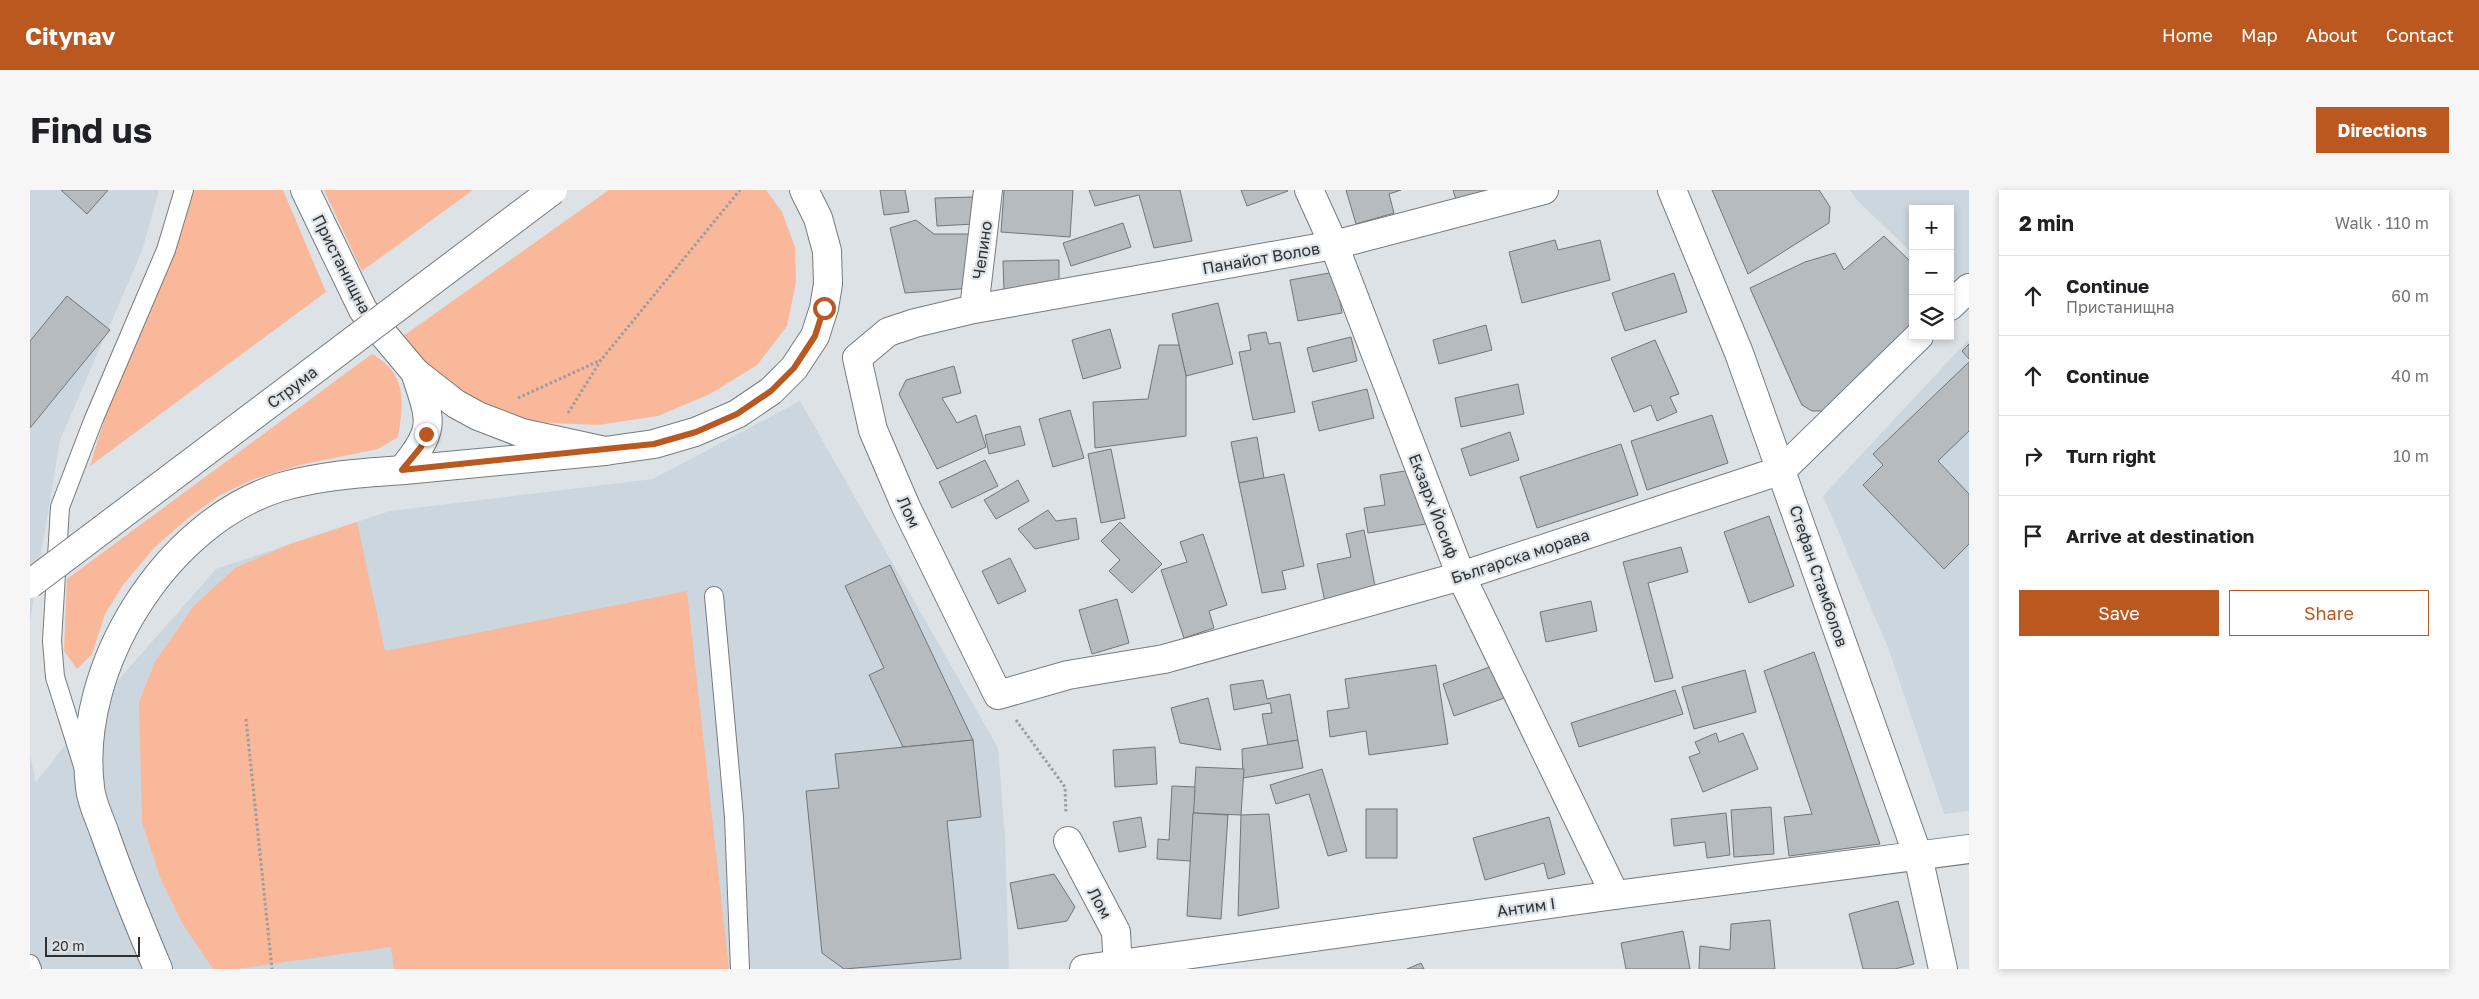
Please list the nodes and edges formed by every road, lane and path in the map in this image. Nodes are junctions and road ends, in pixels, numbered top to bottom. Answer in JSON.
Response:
{"nodes":[{"id":1,"x":184,"y":190,"type":"edge"},
{"id":2,"x":305,"y":190,"type":"edge"},
{"id":3,"x":553,"y":190,"type":"edge"},
{"id":4,"x":740,"y":190,"type":"edge"},
{"id":5,"x":804,"y":190,"type":"edge"},
{"id":6,"x":988,"y":190,"type":"edge"},
{"id":7,"x":1309,"y":190,"type":"edge"},
{"id":8,"x":1544,"y":190,"type":"edge"},
{"id":9,"x":1672,"y":190,"type":"edge"},
{"id":10,"x":1334,"y":245,"type":"junction"},
{"id":11,"x":1969,"y":288,"type":"edge"},
{"id":12,"x":1954,"y":302,"type":"edge"},
{"id":13,"x":974,"y":309,"type":"junction"},
{"id":14,"x":888,"y":332,"type":"joint"},
{"id":15,"x":1915,"y":340,"type":"edge"},
{"id":16,"x":601,"y":360,"type":"junction"},
{"id":17,"x":415,"y":372,"type":"junction"},
{"id":18,"x":478,"y":416,"type":"junction"},
{"id":19,"x":551,"y":440,"type":"junction"},
{"id":20,"x":605,"y":450,"type":"junction"},
{"id":21,"x":402,"y":470,"type":"junction"},
{"id":22,"x":1782,"y":470,"type":"junction"},
{"id":23,"x":1461,"y":576,"type":"junction"},
{"id":24,"x":30,"y":584,"type":"edge"},
{"id":25,"x":714,"y":596,"type":"dead end"},
{"id":26,"x":998,"y":695,"type":"junction"},
{"id":27,"x":246,"y":719,"type":"dead end"},
{"id":28,"x":90,"y":788,"type":"junction"},
{"id":29,"x":1068,"y":840,"type":"joint"},
{"id":30,"x":1969,"y":849,"type":"edge"},
{"id":31,"x":1918,"y":856,"type":"junction"},
{"id":32,"x":1615,"y":894,"type":"junction"},
{"id":33,"x":30,"y":964,"type":"edge"},
{"id":34,"x":1118,"y":966,"type":"edge"},
{"id":35,"x":32,"y":969,"type":"edge"},
{"id":36,"x":158,"y":969,"type":"edge"},
{"id":37,"x":272,"y":969,"type":"edge"},
{"id":38,"x":740,"y":969,"type":"edge"},
{"id":39,"x":1084,"y":969,"type":"edge"},
{"id":40,"x":1944,"y":969,"type":"edge"}],
"edges":[{"from":1,"to":28,"type":"lane"},
{"from":2,"to":17,"type":"street","name":"Пристанищна"},
{"from":3,"to":24,"type":"street","name":"Струма","bridge":true},
{"from":4,"to":16,"type":"path"},
{"from":5,"to":20,"type":"street","name":"Пристанищна"},
{"from":6,"to":13,"type":"street","name":"Чепино"},
{"from":7,"to":10,"type":"street","name":"Екзарх Йосиф"},
{"from":8,"to":10,"type":"street","name":"Панайот Волов"},
{"from":9,"to":22,"type":"street","name":"Стефан Стамболов"},
{"from":10,"to":13,"type":"street","name":"Панайот Волов"},
{"from":10,"to":23,"type":"street","name":"Екзарх Йосиф"},
{"from":11,"to":12,"type":"street"},
{"from":13,"to":14,"type":"street","name":"Панайот Волов"},
{"from":14,"to":26,"type":"street","name":"Лом"},
{"from":15,"to":22,"type":"street","name":"Българска морава"},
{"from":16,"to":18,"type":"path"},
{"from":16,"to":19,"type":"path"},
{"from":17,"to":18,"type":"street","name":"Пристанищна"},
{"from":17,"to":21,"type":"street"},
{"from":18,"to":19,"type":"street","name":"Пристанищна"},
{"from":19,"to":20,"type":"street","name":"Пристанищна"},
{"from":20,"to":21,"type":"street"},
{"from":21,"to":28,"type":"street"},
{"from":22,"to":23,"type":"street","name":"Българска морава"},
{"from":22,"to":31,"type":"street","name":"Стефан Стамболов"},
{"from":23,"to":26,"type":"street","name":"Българска морава"},
{"from":23,"to":32,"type":"street","name":"Екзарх Йосиф"},
{"from":25,"to":38,"type":"lane"},
{"from":26,"to":29,"type":"path"},
{"from":27,"to":37,"type":"path"},
{"from":28,"to":36,"type":"street"},
{"from":29,"to":34,"type":"street","name":"Лом"},
{"from":30,"to":31,"type":"street","name":"Антим I"},
{"from":31,"to":32,"type":"street","name":"Антим I"},
{"from":31,"to":40,"type":"street","name":"Стефан Стамболов"},
{"from":32,"to":34,"type":"street","name":"Антим I"},
{"from":33,"to":35,"type":"lane"},
{"from":34,"to":39,"type":"street","name":"Антим I"}]}
